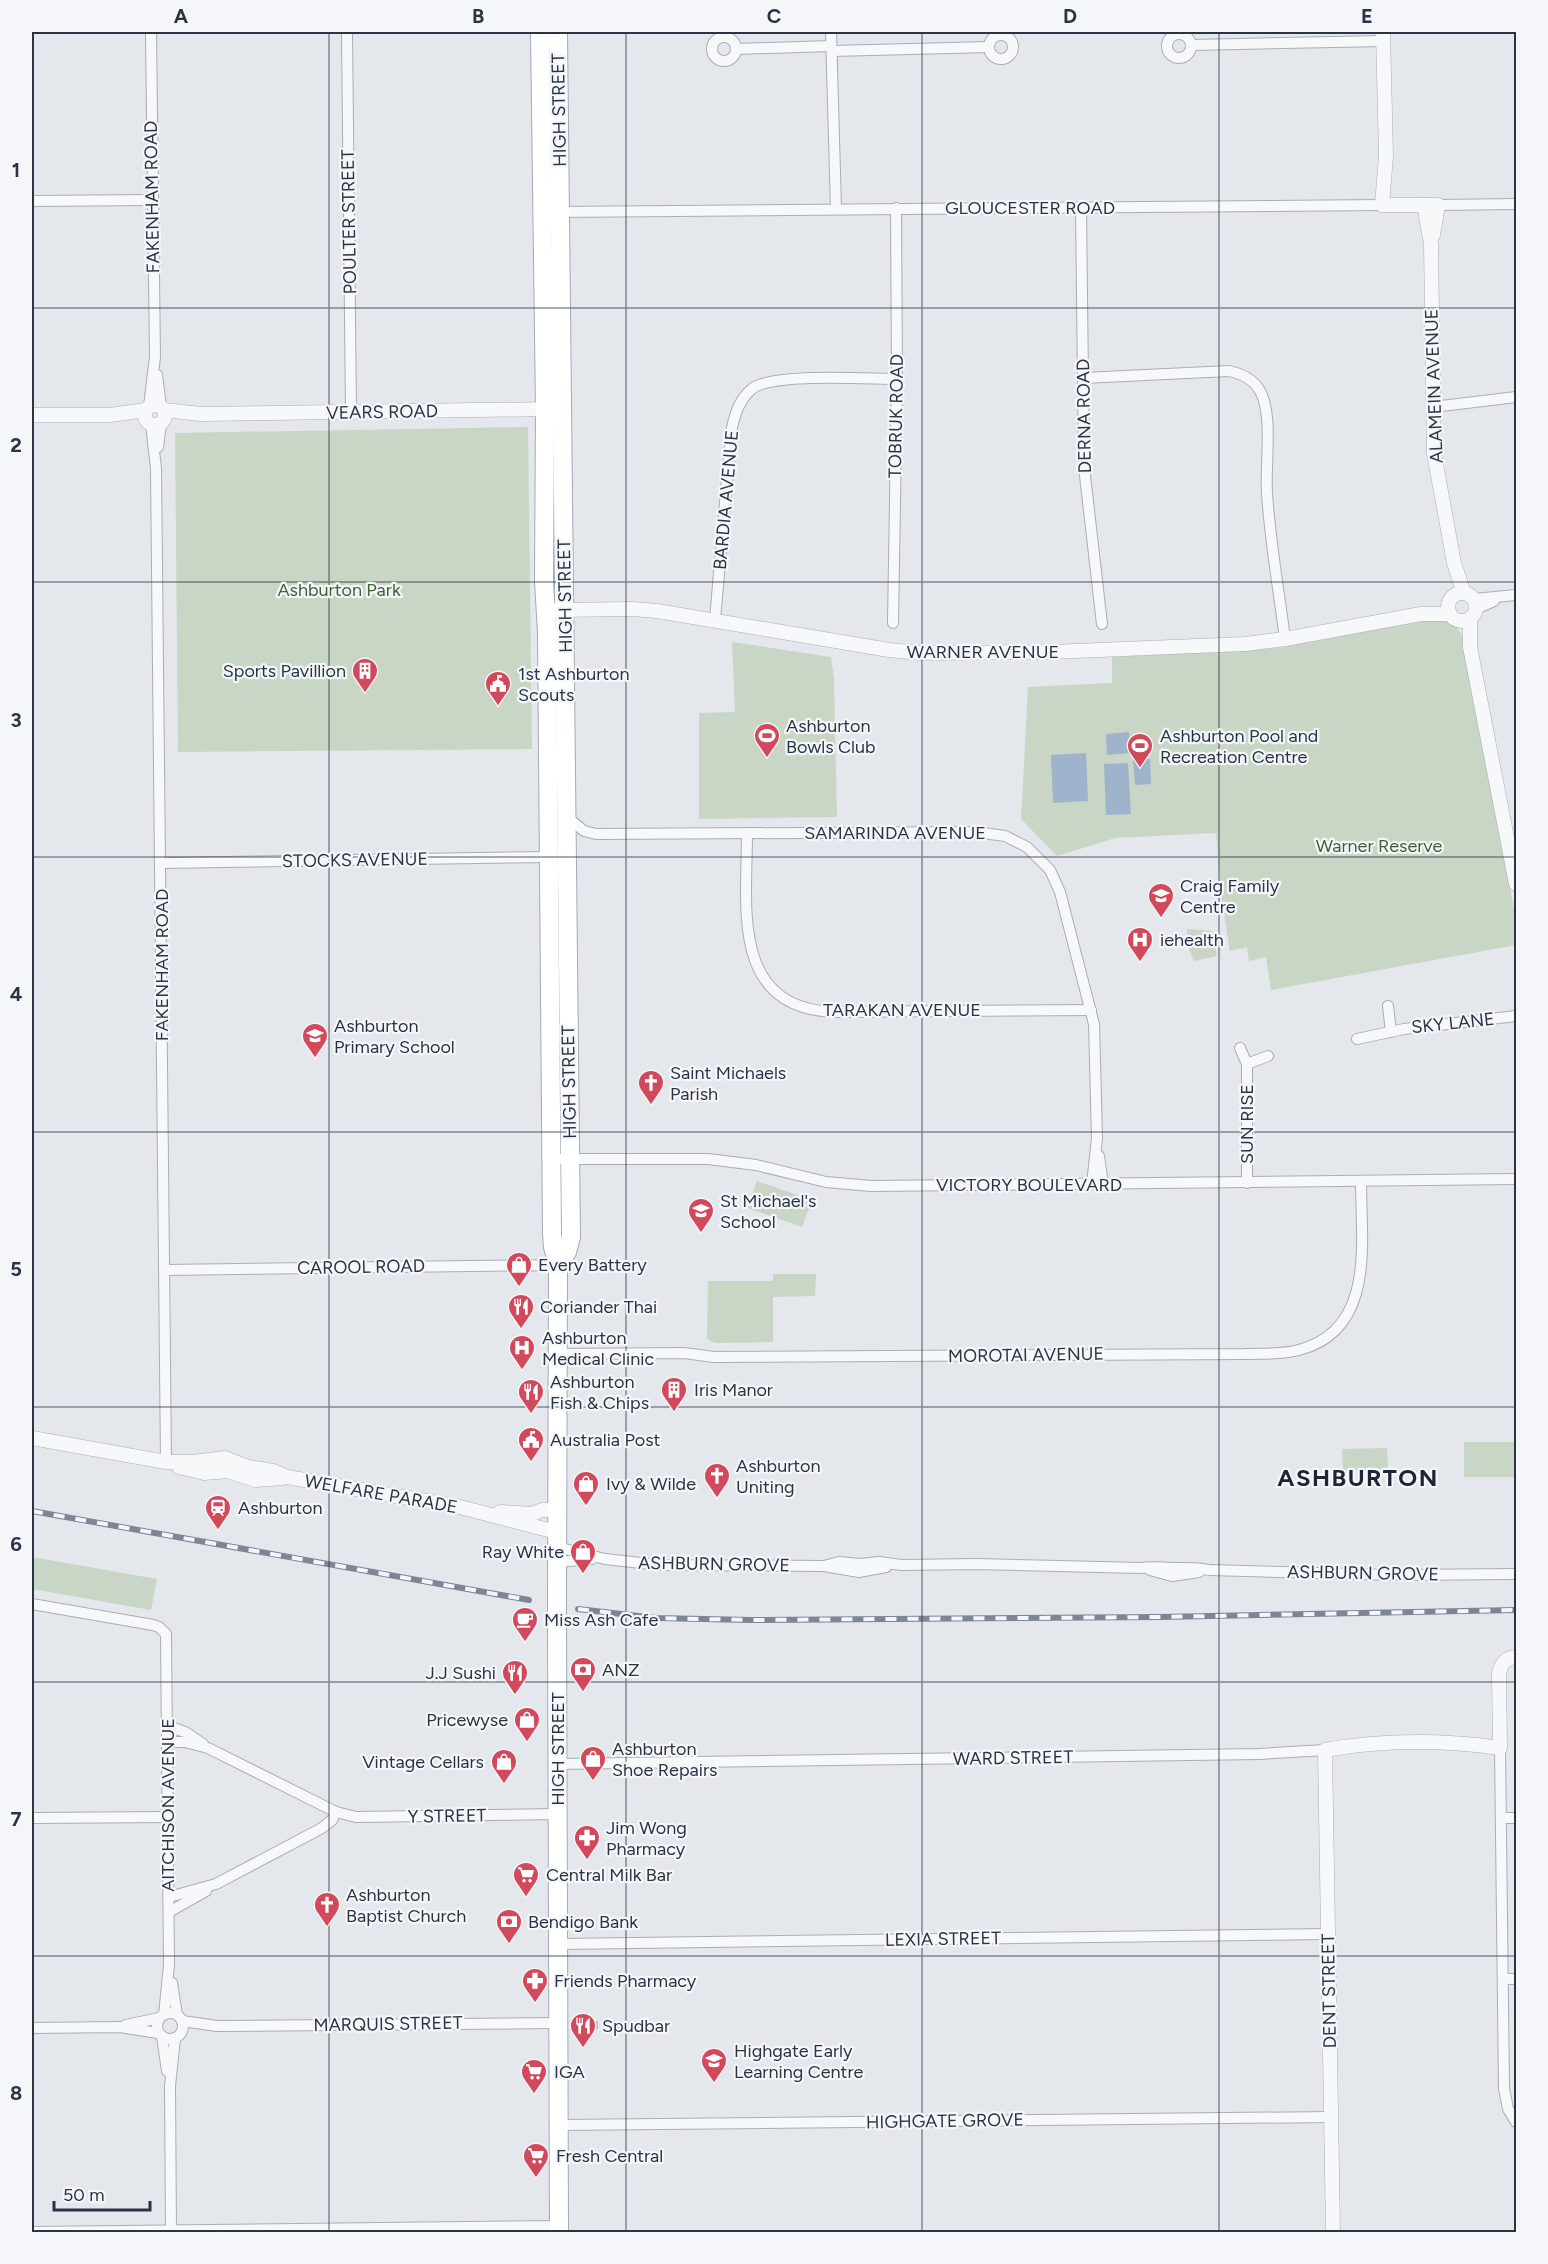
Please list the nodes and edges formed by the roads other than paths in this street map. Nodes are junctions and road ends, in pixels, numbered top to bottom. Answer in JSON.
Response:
{"nodes":[{"id":1,"x":347,"y":32,"type":"edge"},
{"id":2,"x":540,"y":32,"type":"edge"},
{"id":3,"x":558,"y":32,"type":"edge"},
{"id":4,"x":831,"y":32,"type":"edge"},
{"id":5,"x":150,"y":33,"type":"edge"},
{"id":6,"x":1383,"y":36,"type":"edge"},
{"id":7,"x":1192,"y":45,"type":"dead end"},
{"id":8,"x":989,"y":47,"type":"dead end"},
{"id":9,"x":736,"y":49,"type":"dead end"},
{"id":10,"x":831,"y":49,"type":"junction"},
{"id":11,"x":152,"y":200,"type":"junction"},
{"id":12,"x":32,"y":201,"type":"edge"},
{"id":13,"x":1516,"y":204,"type":"edge"},
{"id":14,"x":1387,"y":205,"type":"junction"},
{"id":15,"x":1431,"y":205,"type":"junction"},
{"id":16,"x":896,"y":208,"type":"junction"},
{"id":17,"x":1081,"y":208,"type":"junction"},
{"id":18,"x":836,"y":209,"type":"junction"},
{"id":19,"x":551,"y":212,"type":"junction"},
{"id":20,"x":1083,"y":378,"type":"junction"},
{"id":21,"x":897,"y":379,"type":"junction"},
{"id":22,"x":1516,"y":397,"type":"edge"},
{"id":23,"x":1433,"y":407,"type":"junction"},
{"id":24,"x":553,"y":409,"type":"junction"},
{"id":25,"x":351,"y":413,"type":"junction"},
{"id":26,"x":32,"y":415,"type":"edge"},
{"id":27,"x":156,"y":415,"type":"junction"},
{"id":28,"x":1516,"y":595,"type":"edge"},
{"id":29,"x":1462,"y":606,"type":"junction"},
{"id":30,"x":546,"y":610,"type":"junction"},
{"id":31,"x":565,"y":610,"type":"junction"},
{"id":32,"x":715,"y":620,"type":"junction"},
{"id":33,"x":893,"y":623,"type":"dead end"},
{"id":34,"x":1102,"y":624,"type":"dead end"},
{"id":35,"x":1285,"y":639,"type":"junction"},
{"id":36,"x":566,"y":817,"type":"junction"},
{"id":37,"x":747,"y":833,"type":"junction"},
{"id":38,"x":548,"y":857,"type":"junction"},
{"id":39,"x":161,"y":863,"type":"junction"},
{"id":40,"x":1516,"y":884,"type":"edge"},
{"id":41,"x":1388,"y":1006,"type":"dead end"},
{"id":42,"x":1091,"y":1010,"type":"junction"},
{"id":43,"x":1516,"y":1016,"type":"edge"},
{"id":44,"x":1391,"y":1032,"type":"junction"},
{"id":45,"x":1357,"y":1039,"type":"dead end"},
{"id":46,"x":1240,"y":1048,"type":"dead end"},
{"id":47,"x":1268,"y":1056,"type":"dead end"},
{"id":48,"x":1247,"y":1064,"type":"junction"},
{"id":49,"x":570,"y":1159,"type":"junction"},
{"id":50,"x":551,"y":1160,"type":"junction"},
{"id":51,"x":1514,"y":1181,"type":"edge"},
{"id":52,"x":1360,"y":1182,"type":"junction"},
{"id":53,"x":1247,"y":1183,"type":"junction"},
{"id":54,"x":1098,"y":1184,"type":"junction"},
{"id":55,"x":558,"y":1265,"type":"junction"},
{"id":56,"x":165,"y":1270,"type":"junction"},
{"id":57,"x":557,"y":1354,"type":"junction"},
{"id":58,"x":32,"y":1438,"type":"edge"},
{"id":59,"x":166,"y":1462,"type":"junction"},
{"id":60,"x":474,"y":1510,"type":"junction"},
{"id":61,"x":556,"y":1510,"type":"junction"},
{"id":62,"x":557,"y":1547,"type":"junction"},
{"id":63,"x":1516,"y":1574,"type":"edge"},
{"id":64,"x":32,"y":1604,"type":"edge"},
{"id":65,"x":1513,"y":1657,"type":"edge"},
{"id":66,"x":168,"y":1726,"type":"junction"},
{"id":67,"x":167,"y":1742,"type":"junction"},
{"id":68,"x":1500,"y":1742,"type":"junction"},
{"id":69,"x":208,"y":1748,"type":"junction"},
{"id":70,"x":1326,"y":1750,"type":"junction"},
{"id":71,"x":558,"y":1764,"type":"junction"},
{"id":72,"x":336,"y":1812,"type":"junction"},
{"id":73,"x":558,"y":1814,"type":"junction"},
{"id":74,"x":168,"y":1817,"type":"junction"},
{"id":75,"x":32,"y":1818,"type":"edge"},
{"id":76,"x":1501,"y":1818,"type":"junction"},
{"id":77,"x":1516,"y":1818,"type":"edge"},
{"id":78,"x":216,"y":1884,"type":"junction"},
{"id":79,"x":169,"y":1896,"type":"junction"},
{"id":80,"x":169,"y":1912,"type":"junction"},
{"id":81,"x":1328,"y":1934,"type":"junction"},
{"id":82,"x":559,"y":1944,"type":"junction"},
{"id":83,"x":169,"y":1965,"type":"junction"},
{"id":84,"x":1516,"y":1978,"type":"edge"},
{"id":85,"x":1503,"y":1979,"type":"junction"},
{"id":86,"x":162,"y":2016,"type":"junction"},
{"id":87,"x":179,"y":2018,"type":"junction"},
{"id":88,"x":559,"y":2023,"type":"junction"},
{"id":89,"x":217,"y":2026,"type":"junction"},
{"id":90,"x":120,"y":2027,"type":"junction"},
{"id":91,"x":32,"y":2028,"type":"edge"},
{"id":92,"x":160,"y":2035,"type":"junction"},
{"id":93,"x":178,"y":2036,"type":"junction"},
{"id":94,"x":170,"y":2086,"type":"junction"},
{"id":95,"x":1331,"y":2117,"type":"junction"},
{"id":96,"x":1516,"y":2122,"type":"edge"},
{"id":97,"x":560,"y":2125,"type":"junction"},
{"id":98,"x":559,"y":2229,"type":"edge"},
{"id":99,"x":171,"y":2231,"type":"edge"},
{"id":100,"x":32,"y":2232,"type":"edge"},
{"id":101,"x":1333,"y":2232,"type":"edge"}],
"edges":[{"from":1,"to":25,"type":"street","name":"POULTER STREET"},
{"from":2,"to":19,"type":"main road","name":"HIGH STREET"},
{"from":3,"to":19,"type":"main road","name":"HIGH STREET"},
{"from":4,"to":10,"type":"street"},
{"from":5,"to":11,"type":"street","name":"FAKENHAM ROAD"},
{"from":6,"to":7,"type":"street"},
{"from":6,"to":14,"type":"street"},
{"from":8,"to":10,"type":"street"},
{"from":9,"to":10,"type":"street"},
{"from":10,"to":18,"type":"street"},
{"from":11,"to":12,"type":"street"},
{"from":11,"to":27,"type":"street","name":"FAKENHAM ROAD"},
{"from":13,"to":15,"type":"street","name":"GLOUCESTER ROAD"},
{"from":14,"to":15,"type":"street","name":"GLOUCESTER ROAD"},
{"from":14,"to":17,"type":"street","name":"GLOUCESTER ROAD"},
{"from":15,"to":23,"type":"street","name":"ALAMEIN AVENUE"},
{"from":16,"to":17,"type":"street","name":"GLOUCESTER ROAD"},
{"from":16,"to":18,"type":"street","name":"GLOUCESTER ROAD"},
{"from":16,"to":21,"type":"street","name":"TOBRUK ROAD"},
{"from":17,"to":20,"type":"street","name":"DERNA ROAD"},
{"from":18,"to":19,"type":"street","name":"GLOUCESTER ROAD"},
{"from":19,"to":24,"type":"main road","name":"HIGH STREET"},
{"from":20,"to":34,"type":"street","name":"DERNA ROAD"},
{"from":20,"to":35,"type":"street"},
{"from":21,"to":32,"type":"street","name":"BARDIA AVENUE"},
{"from":21,"to":33,"type":"street","name":"TOBRUK ROAD"},
{"from":22,"to":23,"type":"street"},
{"from":23,"to":29,"type":"street","name":"ALAMEIN AVENUE"},
{"from":24,"to":25,"type":"street","name":"VEARS ROAD"},
{"from":24,"to":30,"type":"main road","name":"HIGH STREET"},
{"from":24,"to":31,"type":"main road","name":"HIGH STREET"},
{"from":25,"to":27,"type":"street","name":"VEARS ROAD"},
{"from":26,"to":27,"type":"street","name":"VEARS ROAD"},
{"from":27,"to":39,"type":"street","name":"FAKENHAM ROAD"},
{"from":28,"to":29,"type":"street","name":"WARNER AVENUE"},
{"from":29,"to":35,"type":"street","name":"WARNER AVENUE"},
{"from":29,"to":40,"type":"street","name":"ALAMEIN AVENUE"},
{"from":30,"to":31,"type":"street","name":"WARNER AVENUE"},
{"from":30,"to":38,"type":"main road","name":"HIGH STREET"},
{"from":31,"to":32,"type":"street","name":"WARNER AVENUE"},
{"from":31,"to":36,"type":"main road","name":"HIGH STREET"},
{"from":32,"to":35,"type":"street","name":"WARNER AVENUE"},
{"from":36,"to":37,"type":"street","name":"SAMARINDA AVENUE"},
{"from":36,"to":49,"type":"main road","name":"HIGH STREET"},
{"from":37,"to":42,"type":"street","name":"SAMARINDA AVENUE"},
{"from":37,"to":42,"type":"street","name":"TARAKAN AVENUE"},
{"from":38,"to":39,"type":"street","name":"STOCKS AVENUE"},
{"from":38,"to":50,"type":"main road","name":"HIGH STREET"},
{"from":39,"to":56,"type":"street","name":"FAKENHAM ROAD"},
{"from":41,"to":44,"type":"street","name":"SKY LANE"},
{"from":42,"to":54,"type":"street","name":"SAMARINDA AVENUE"},
{"from":43,"to":44,"type":"street","name":"SKY LANE"},
{"from":44,"to":45,"type":"street","name":"SKY LANE"},
{"from":46,"to":48,"type":"street","name":"SUN RISE"},
{"from":47,"to":48,"type":"street","name":"SUN RISE"},
{"from":48,"to":53,"type":"street","name":"SUN RISE"},
{"from":49,"to":50,"type":"street","name":"VICTORY BOULEVARD"},
{"from":49,"to":54,"type":"street","name":"VICTORY BOULEVARD"},
{"from":49,"to":55,"type":"main road","name":"HIGH STREET"},
{"from":50,"to":55,"type":"main road","name":"HIGH STREET"},
{"from":51,"to":52,"type":"street","name":"VICTORY BOULEVARD"},
{"from":52,"to":53,"type":"street","name":"VICTORY BOULEVARD"},
{"from":52,"to":57,"type":"street","name":"MOROTAI AVENUE"},
{"from":53,"to":54,"type":"street","name":"VICTORY BOULEVARD"},
{"from":55,"to":56,"type":"street","name":"CAROOL ROAD"},
{"from":55,"to":57,"type":"main road","name":"HIGH STREET"},
{"from":56,"to":59,"type":"street","name":"FAKENHAM ROAD"},
{"from":57,"to":61,"type":"main road","name":"HIGH STREET"},
{"from":58,"to":59,"type":"street","name":"WELFARE PARADE"},
{"from":59,"to":60,"type":"street","name":"WELFARE PARADE"},
{"from":60,"to":61,"type":"street","name":"WELFARE PARADE"},
{"from":60,"to":62,"type":"street","name":"WELFARE PARADE"},
{"from":61,"to":62,"type":"main road","name":"HIGH STREET"},
{"from":62,"to":63,"type":"street","name":"ASHBURN GROVE"},
{"from":62,"to":71,"type":"main road","name":"HIGH STREET","bridge":true},
{"from":64,"to":66,"type":"street","name":"AITCHISON AVENUE"},
{"from":65,"to":68,"type":"street"},
{"from":66,"to":67,"type":"street","name":"AITCHISON AVENUE"},
{"from":66,"to":69,"type":"street","name":"Y STREET"},
{"from":67,"to":69,"type":"street","name":"Y STREET"},
{"from":67,"to":74,"type":"street","name":"AITCHISON AVENUE"},
{"from":68,"to":70,"type":"street","name":"WARD STREET"},
{"from":68,"to":76,"type":"street"},
{"from":69,"to":72,"type":"street","name":"Y STREET"},
{"from":70,"to":71,"type":"street","name":"WARD STREET"},
{"from":70,"to":81,"type":"street","name":"DENT STREET"},
{"from":71,"to":73,"type":"main road","name":"HIGH STREET"},
{"from":72,"to":73,"type":"street","name":"Y STREET"},
{"from":72,"to":78,"type":"street"},
{"from":73,"to":82,"type":"main road","name":"HIGH STREET"},
{"from":74,"to":75,"type":"street"},
{"from":74,"to":79,"type":"street","name":"AITCHISON AVENUE"},
{"from":76,"to":77,"type":"street"},
{"from":76,"to":85,"type":"street"},
{"from":78,"to":79,"type":"street"},
{"from":78,"to":80,"type":"street"},
{"from":79,"to":80,"type":"street","name":"AITCHISON AVENUE"},
{"from":80,"to":83,"type":"street","name":"AITCHISON AVENUE"},
{"from":81,"to":82,"type":"street","name":"LEXIA STREET"},
{"from":81,"to":95,"type":"street","name":"DENT STREET"},
{"from":82,"to":88,"type":"main road","name":"HIGH STREET"},
{"from":83,"to":86,"type":"street","name":"AITCHISON AVENUE"},
{"from":83,"to":87,"type":"street","name":"AITCHISON AVENUE"},
{"from":84,"to":85,"type":"street"},
{"from":85,"to":96,"type":"street"},
{"from":86,"to":87,"type":"street"},
{"from":86,"to":90,"type":"street"},
{"from":86,"to":92,"type":"street"},
{"from":87,"to":89,"type":"street","name":"MARQUIS STREET"},
{"from":87,"to":93,"type":"street"},
{"from":88,"to":89,"type":"street","name":"MARQUIS STREET"},
{"from":88,"to":97,"type":"main road","name":"HIGH STREET"},
{"from":89,"to":93,"type":"street","name":"MARQUIS STREET"},
{"from":90,"to":91,"type":"street"},
{"from":90,"to":92,"type":"street"},
{"from":92,"to":93,"type":"street"},
{"from":92,"to":94,"type":"street"},
{"from":93,"to":94,"type":"street"},
{"from":94,"to":99,"type":"street"},
{"from":95,"to":97,"type":"street","name":"HIGHGATE GROVE"},
{"from":95,"to":101,"type":"street","name":"DENT STREET"},
{"from":97,"to":98,"type":"main road","name":"HIGH STREET"},
{"from":98,"to":99,"type":"street"},
{"from":99,"to":100,"type":"street"}]}
